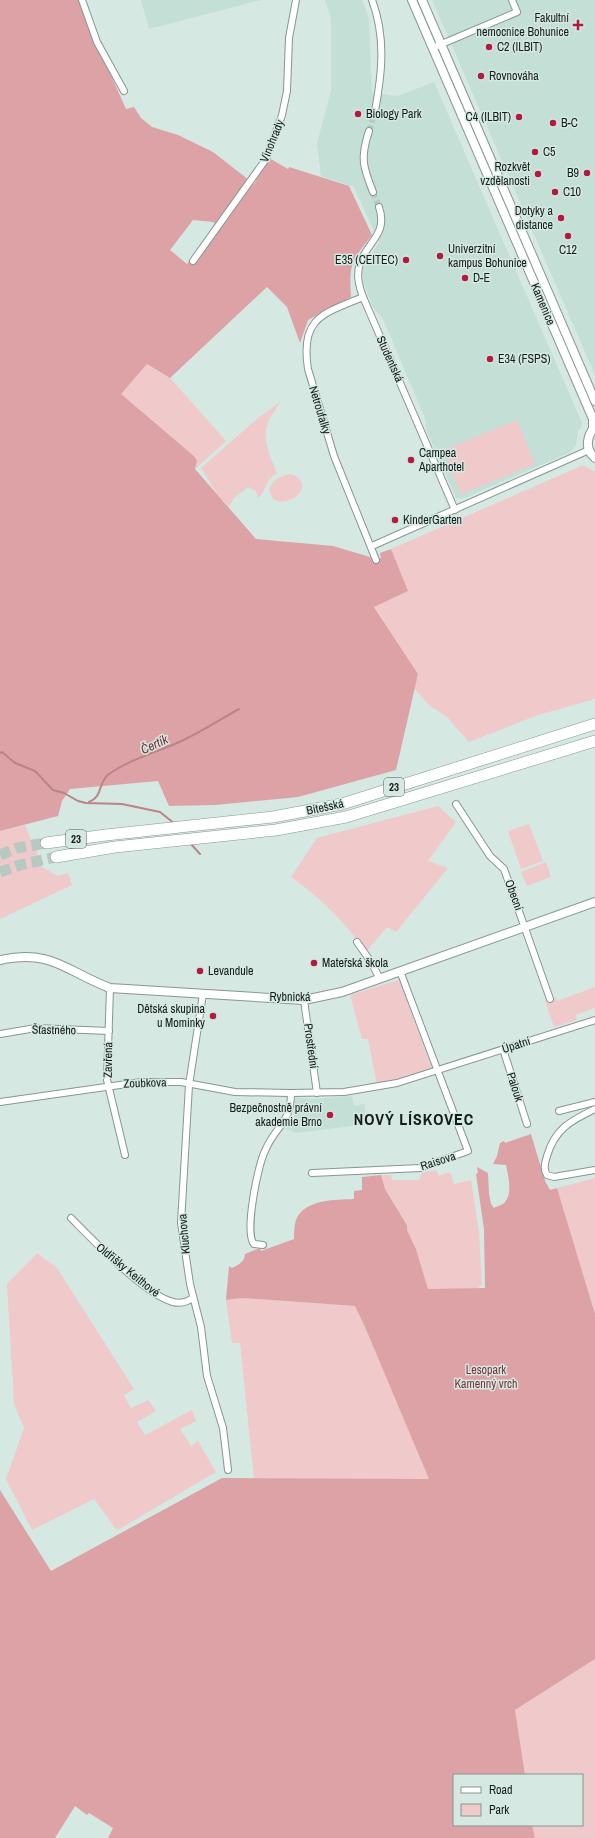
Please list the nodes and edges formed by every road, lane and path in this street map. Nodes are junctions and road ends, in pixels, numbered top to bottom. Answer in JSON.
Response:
{"nodes":[{"id":1,"x":82,"y":0,"type":"edge"},
{"id":2,"x":296,"y":0,"type":"edge"},
{"id":3,"x":372,"y":0,"type":"edge"},
{"id":4,"x":412,"y":0,"type":"edge"},
{"id":5,"x":422,"y":0,"type":"edge"},
{"id":6,"x":512,"y":0,"type":"edge"},
{"id":7,"x":441,"y":45,"type":"junction"},
{"id":8,"x":432,"y":48,"type":"junction"},
{"id":9,"x":124,"y":91,"type":"dead end"},
{"id":10,"x":375,"y":112,"type":"tunnel mouth"},
{"id":11,"x":369,"y":131,"type":"tunnel mouth"},
{"id":12,"x":374,"y":192,"type":"tunnel mouth"},
{"id":13,"x":379,"y":207,"type":"tunnel mouth"},
{"id":14,"x":194,"y":261,"type":"dead end"},
{"id":15,"x":363,"y":297,"type":"junction"},
{"id":16,"x":595,"y":401,"type":"edge"},
{"id":17,"x":594,"y":427,"type":"edge"},
{"id":18,"x":589,"y":450,"type":"junction"},
{"id":19,"x":595,"y":458,"type":"edge"},
{"id":20,"x":455,"y":510,"type":"junction"},
{"id":21,"x":372,"y":546,"type":"junction"},
{"id":22,"x":376,"y":560,"type":"dead end"},
{"id":23,"x":595,"y":724,"type":"edge"},
{"id":24,"x":595,"y":741,"type":"edge"},
{"id":25,"x":595,"y":745,"type":"edge"},
{"id":26,"x":562,"y":751,"type":"junction"},
{"id":27,"x":456,"y":804,"type":"dead end"},
{"id":28,"x":46,"y":843,"type":"tunnel mouth"},
{"id":29,"x":56,"y":857,"type":"tunnel mouth"},
{"id":30,"x":595,"y":902,"type":"edge"},
{"id":31,"x":525,"y":927,"type":"junction"},
{"id":32,"x":357,"y":942,"type":"dead end"},
{"id":33,"x":0,"y":960,"type":"edge"},
{"id":34,"x":400,"y":972,"type":"junction"},
{"id":35,"x":380,"y":979,"type":"junction"},
{"id":36,"x":110,"y":988,"type":"junction"},
{"id":37,"x":203,"y":994,"type":"junction"},
{"id":38,"x":550,"y":999,"type":"dead end"},
{"id":39,"x":304,"y":1000,"type":"junction"},
{"id":40,"x":595,"y":1020,"type":"edge"},
{"id":41,"x":109,"y":1031,"type":"junction"},
{"id":42,"x":0,"y":1034,"type":"edge"},
{"id":43,"x":503,"y":1049,"type":"junction"},
{"id":44,"x":438,"y":1070,"type":"junction"},
{"id":45,"x":108,"y":1085,"type":"junction"},
{"id":46,"x":189,"y":1085,"type":"junction"},
{"id":47,"x":291,"y":1093,"type":"junction"},
{"id":48,"x":317,"y":1093,"type":"junction"},
{"id":49,"x":0,"y":1102,"type":"edge"},
{"id":50,"x":595,"y":1102,"type":"edge"},
{"id":51,"x":595,"y":1109,"type":"edge"},
{"id":52,"x":559,"y":1112,"type":"dead end"},
{"id":53,"x":527,"y":1124,"type":"dead end"},
{"id":54,"x":125,"y":1155,"type":"dead end"},
{"id":55,"x":595,"y":1170,"type":"edge"},
{"id":56,"x":312,"y":1173,"type":"dead end"},
{"id":57,"x":71,"y":1218,"type":"dead end"},
{"id":58,"x":263,"y":1245,"type":"dead end"},
{"id":59,"x":193,"y":1298,"type":"junction"},
{"id":60,"x":228,"y":1470,"type":"dead end"}],
"edges":[{"from":1,"to":9,"type":"street"},
{"from":2,"to":14,"type":"street","name":"Vinohrady"},
{"from":3,"to":10,"type":"street"},
{"from":4,"to":8,"type":"street","name":"Kamenice"},
{"from":5,"to":7,"type":"street","name":"Kamenice"},
{"from":6,"to":7,"type":"street"},
{"from":7,"to":8,"type":"street"},
{"from":7,"to":16,"type":"street","name":"Kamenice"},
{"from":8,"to":17,"type":"street","name":"Kamenice"},
{"from":11,"to":12,"type":"street"},
{"from":13,"to":15,"type":"street","name":"Studentská"},
{"from":15,"to":20,"type":"street","name":"Studentská"},
{"from":15,"to":21,"type":"street","name":"Netroufalky"},
{"from":17,"to":18,"type":"street","name":"Kamenice"},
{"from":18,"to":19,"type":"street"},
{"from":18,"to":20,"type":"street"},
{"from":20,"to":21,"type":"street"},
{"from":21,"to":22,"type":"street","name":"Netroufalky"},
{"from":23,"to":28,"type":"highway","name":"Bítešská","number":"23"},
{"from":24,"to":26,"type":"highway","name":"Bítešská","number":"23"},
{"from":25,"to":26,"type":"highway"},
{"from":26,"to":29,"type":"highway","name":"Bítešská","number":"23"},
{"from":27,"to":31,"type":"street","name":"Obecní"},
{"from":30,"to":31,"type":"street","name":"Rybnická"},
{"from":31,"to":34,"type":"street","name":"Rybnická"},
{"from":31,"to":38,"type":"street","name":"Obecní"},
{"from":32,"to":35,"type":"street"},
{"from":33,"to":36,"type":"street","name":"Rybnická"},
{"from":34,"to":35,"type":"street","name":"Rybnická"},
{"from":34,"to":44,"type":"street","name":"Raisova"},
{"from":35,"to":39,"type":"street","name":"Rybnická"},
{"from":36,"to":37,"type":"street","name":"Rybnická"},
{"from":36,"to":41,"type":"street","name":"Zavřená"},
{"from":37,"to":39,"type":"street","name":"Rybnická"},
{"from":37,"to":46,"type":"street","name":"Kluchova"},
{"from":39,"to":48,"type":"street","name":"Prostřední"},
{"from":40,"to":43,"type":"street","name":"Úpatní"},
{"from":41,"to":42,"type":"street","name":"Šťastného"},
{"from":41,"to":45,"type":"street","name":"Zavřená"},
{"from":43,"to":44,"type":"street","name":"Úpatní"},
{"from":43,"to":53,"type":"street","name":"Palouk"},
{"from":44,"to":48,"type":"street","name":"Zoubkova"},
{"from":44,"to":56,"type":"street","name":"Raisova"},
{"from":45,"to":46,"type":"street","name":"Zoubkova"},
{"from":45,"to":49,"type":"street","name":"Zoubkova"},
{"from":45,"to":54,"type":"street","name":"Zavřená"},
{"from":46,"to":47,"type":"street","name":"Zoubkova"},
{"from":46,"to":59,"type":"street","name":"Kluchova"},
{"from":47,"to":48,"type":"street","name":"Zoubkova"},
{"from":47,"to":58,"type":"street"},
{"from":50,"to":52,"type":"street"},
{"from":51,"to":55,"type":"street"},
{"from":57,"to":59,"type":"street","name":"Oldřišky Keithové"},
{"from":59,"to":60,"type":"street","name":"Kluchova"}]}
